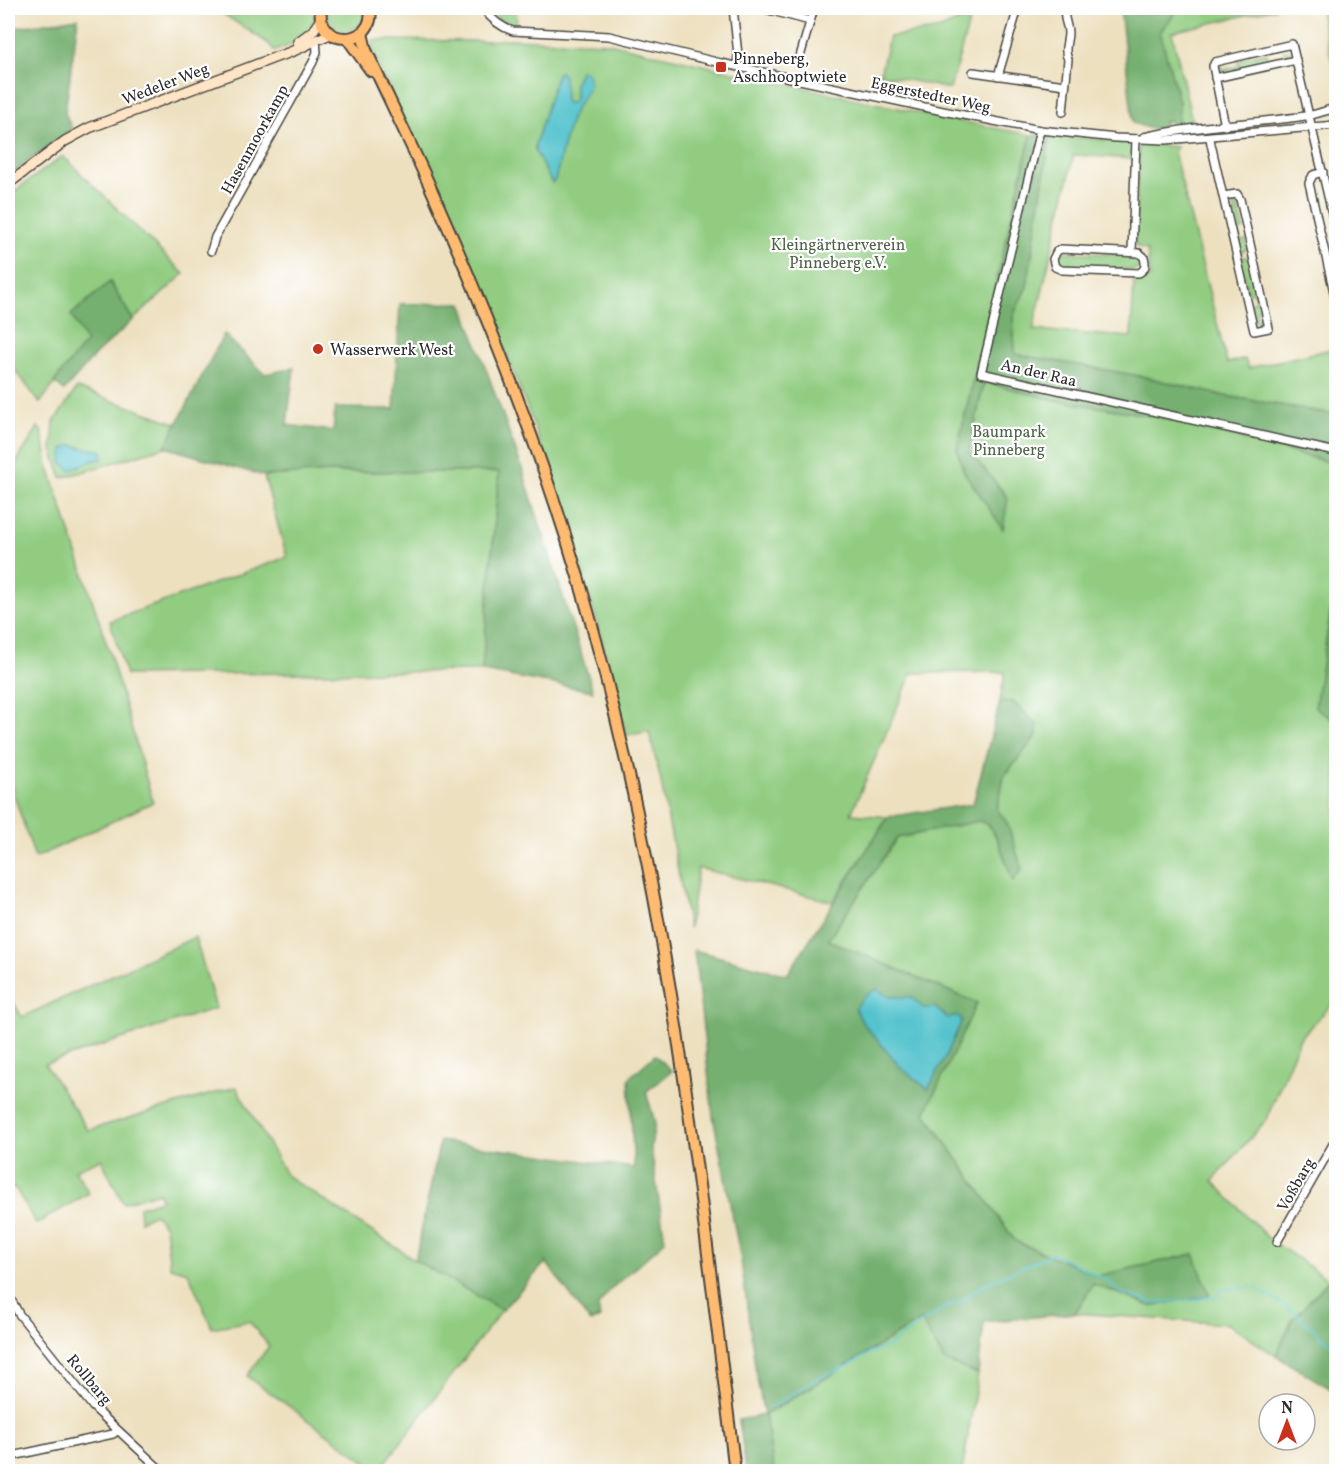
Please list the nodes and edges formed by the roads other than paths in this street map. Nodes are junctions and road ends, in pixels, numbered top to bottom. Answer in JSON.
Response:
{"nodes":[{"id":1,"x":370,"y":8,"type":"edge"},
{"id":2,"x":483,"y":8,"type":"edge"},
{"id":3,"x":733,"y":8,"type":"edge"},
{"id":4,"x":761,"y":8,"type":"edge"},
{"id":5,"x":814,"y":8,"type":"edge"},
{"id":6,"x":1018,"y":8,"type":"edge"},
{"id":7,"x":1065,"y":8,"type":"edge"},
{"id":8,"x":321,"y":13,"type":"edge"},
{"id":9,"x":810,"y":21,"type":"junction"},
{"id":10,"x":362,"y":33,"type":"junction"},
{"id":11,"x":331,"y":34,"type":"junction"},
{"id":12,"x":316,"y":39,"type":"junction"},
{"id":13,"x":346,"y":39,"type":"junction"},
{"id":14,"x":279,"y":56,"type":"junction"},
{"id":15,"x":799,"y":60,"type":"dead end"},
{"id":16,"x":1296,"y":60,"type":"junction"},
{"id":17,"x":737,"y":66,"type":"junction"},
{"id":18,"x":973,"y":72,"type":"dead end"},
{"id":19,"x":998,"y":76,"type":"junction"},
{"id":20,"x":1215,"y":78,"type":"junction"},
{"id":21,"x":1065,"y":85,"type":"junction"},
{"id":22,"x":386,"y":94,"type":"junction"},
{"id":23,"x":1336,"y":108,"type":"edge"},
{"id":24,"x":1063,"y":112,"type":"dead end"},
{"id":25,"x":1309,"y":116,"type":"junction"},
{"id":26,"x":1336,"y":125,"type":"edge"},
{"id":27,"x":1225,"y":126,"type":"junction"},
{"id":28,"x":1311,"y":126,"type":"junction"},
{"id":29,"x":1214,"y":127,"type":"junction"},
{"id":30,"x":1040,"y":130,"type":"junction"},
{"id":31,"x":1213,"y":137,"type":"junction"},
{"id":32,"x":1136,"y":139,"type":"junction"},
{"id":33,"x":1323,"y":172,"type":"junction"},
{"id":34,"x":8,"y":184,"type":"edge"},
{"id":35,"x":1223,"y":195,"type":"junction"},
{"id":36,"x":1336,"y":231,"type":"edge"},
{"id":37,"x":1322,"y":236,"type":"junction"},
{"id":38,"x":211,"y":251,"type":"dead end"},
{"id":39,"x":1132,"y":252,"type":"junction"},
{"id":40,"x":1252,"y":252,"type":"junction"},
{"id":41,"x":1236,"y":256,"type":"junction"},
{"id":42,"x":1336,"y":301,"type":"edge"},
{"id":43,"x":1336,"y":452,"type":"edge"},
{"id":44,"x":1336,"y":1139,"type":"edge"},
{"id":45,"x":1277,"y":1242,"type":"dead end"},
{"id":46,"x":8,"y":1294,"type":"edge"},
{"id":47,"x":117,"y":1431,"type":"junction"},
{"id":48,"x":8,"y":1457,"type":"edge"},
{"id":49,"x":163,"y":1472,"type":"edge"},
{"id":50,"x":735,"y":1472,"type":"edge"}],
"edges":[{"from":1,"to":10,"type":"main road"},
{"from":2,"to":17,"type":"street","name":"Eggerstedter Weg"},
{"from":3,"to":17,"type":"street"},
{"from":4,"to":9,"type":"street"},
{"from":5,"to":9,"type":"street"},
{"from":6,"to":19,"type":"street"},
{"from":7,"to":21,"type":"street"},
{"from":8,"to":11,"type":"main road"},
{"from":8,"to":14,"type":"main road","name":"Wedeler Weg"},
{"from":9,"to":15,"type":"street"},
{"from":10,"to":13,"type":"main road"},
{"from":10,"to":22,"type":"main road"},
{"from":11,"to":12,"type":"main road","name":"Wedeler Weg"},
{"from":11,"to":13,"type":"main road"},
{"from":12,"to":14,"type":"main road","name":"Wedeler Weg"},
{"from":12,"to":38,"type":"street","name":"Hasenmoorkamp"},
{"from":13,"to":22,"type":"main road"},
{"from":14,"to":34,"type":"main road","name":"Wedeler Weg"},
{"from":16,"to":20,"type":"street"},
{"from":16,"to":20,"type":"street"},
{"from":16,"to":25,"type":"street"},
{"from":17,"to":30,"type":"street","name":"Eggerstedter Weg"},
{"from":18,"to":19,"type":"street"},
{"from":19,"to":21,"type":"street"},
{"from":20,"to":27,"type":"street"},
{"from":21,"to":24,"type":"street"},
{"from":22,"to":50,"type":"main road"},
{"from":23,"to":25,"type":"street","name":"Eggerstedter Weg"},
{"from":25,"to":27,"type":"street","name":"Eggerstedter Weg"},
{"from":25,"to":28,"type":"street"},
{"from":26,"to":28,"type":"street","name":"Eggerstedter Weg"},
{"from":27,"to":29,"type":"street","name":"Eggerstedter Weg"},
{"from":28,"to":31,"type":"street","name":"Eggerstedter Weg"},
{"from":28,"to":33,"type":"street"},
{"from":29,"to":31,"type":"street"},
{"from":29,"to":32,"type":"street","name":"Eggerstedter Weg"},
{"from":30,"to":32,"type":"street","name":"Eggerstedter Weg"},
{"from":30,"to":43,"type":"street","name":"An der Raa"},
{"from":31,"to":32,"type":"street","name":"Eggerstedter Weg"},
{"from":31,"to":35,"type":"street"},
{"from":32,"to":39,"type":"street"},
{"from":33,"to":36,"type":"street"},
{"from":33,"to":37,"type":"street"},
{"from":35,"to":40,"type":"street"},
{"from":35,"to":41,"type":"street"},
{"from":36,"to":37,"type":"street"},
{"from":37,"to":42,"type":"street"},
{"from":39,"to":39,"type":"street"},
{"from":40,"to":41,"type":"street"},
{"from":40,"to":41,"type":"street"},
{"from":44,"to":45,"type":"street","name":"Voßbarg"},
{"from":46,"to":47,"type":"street","name":"Rollbarg"},
{"from":47,"to":48,"type":"street"},
{"from":47,"to":49,"type":"street","name":"Rollbarg"}]}
